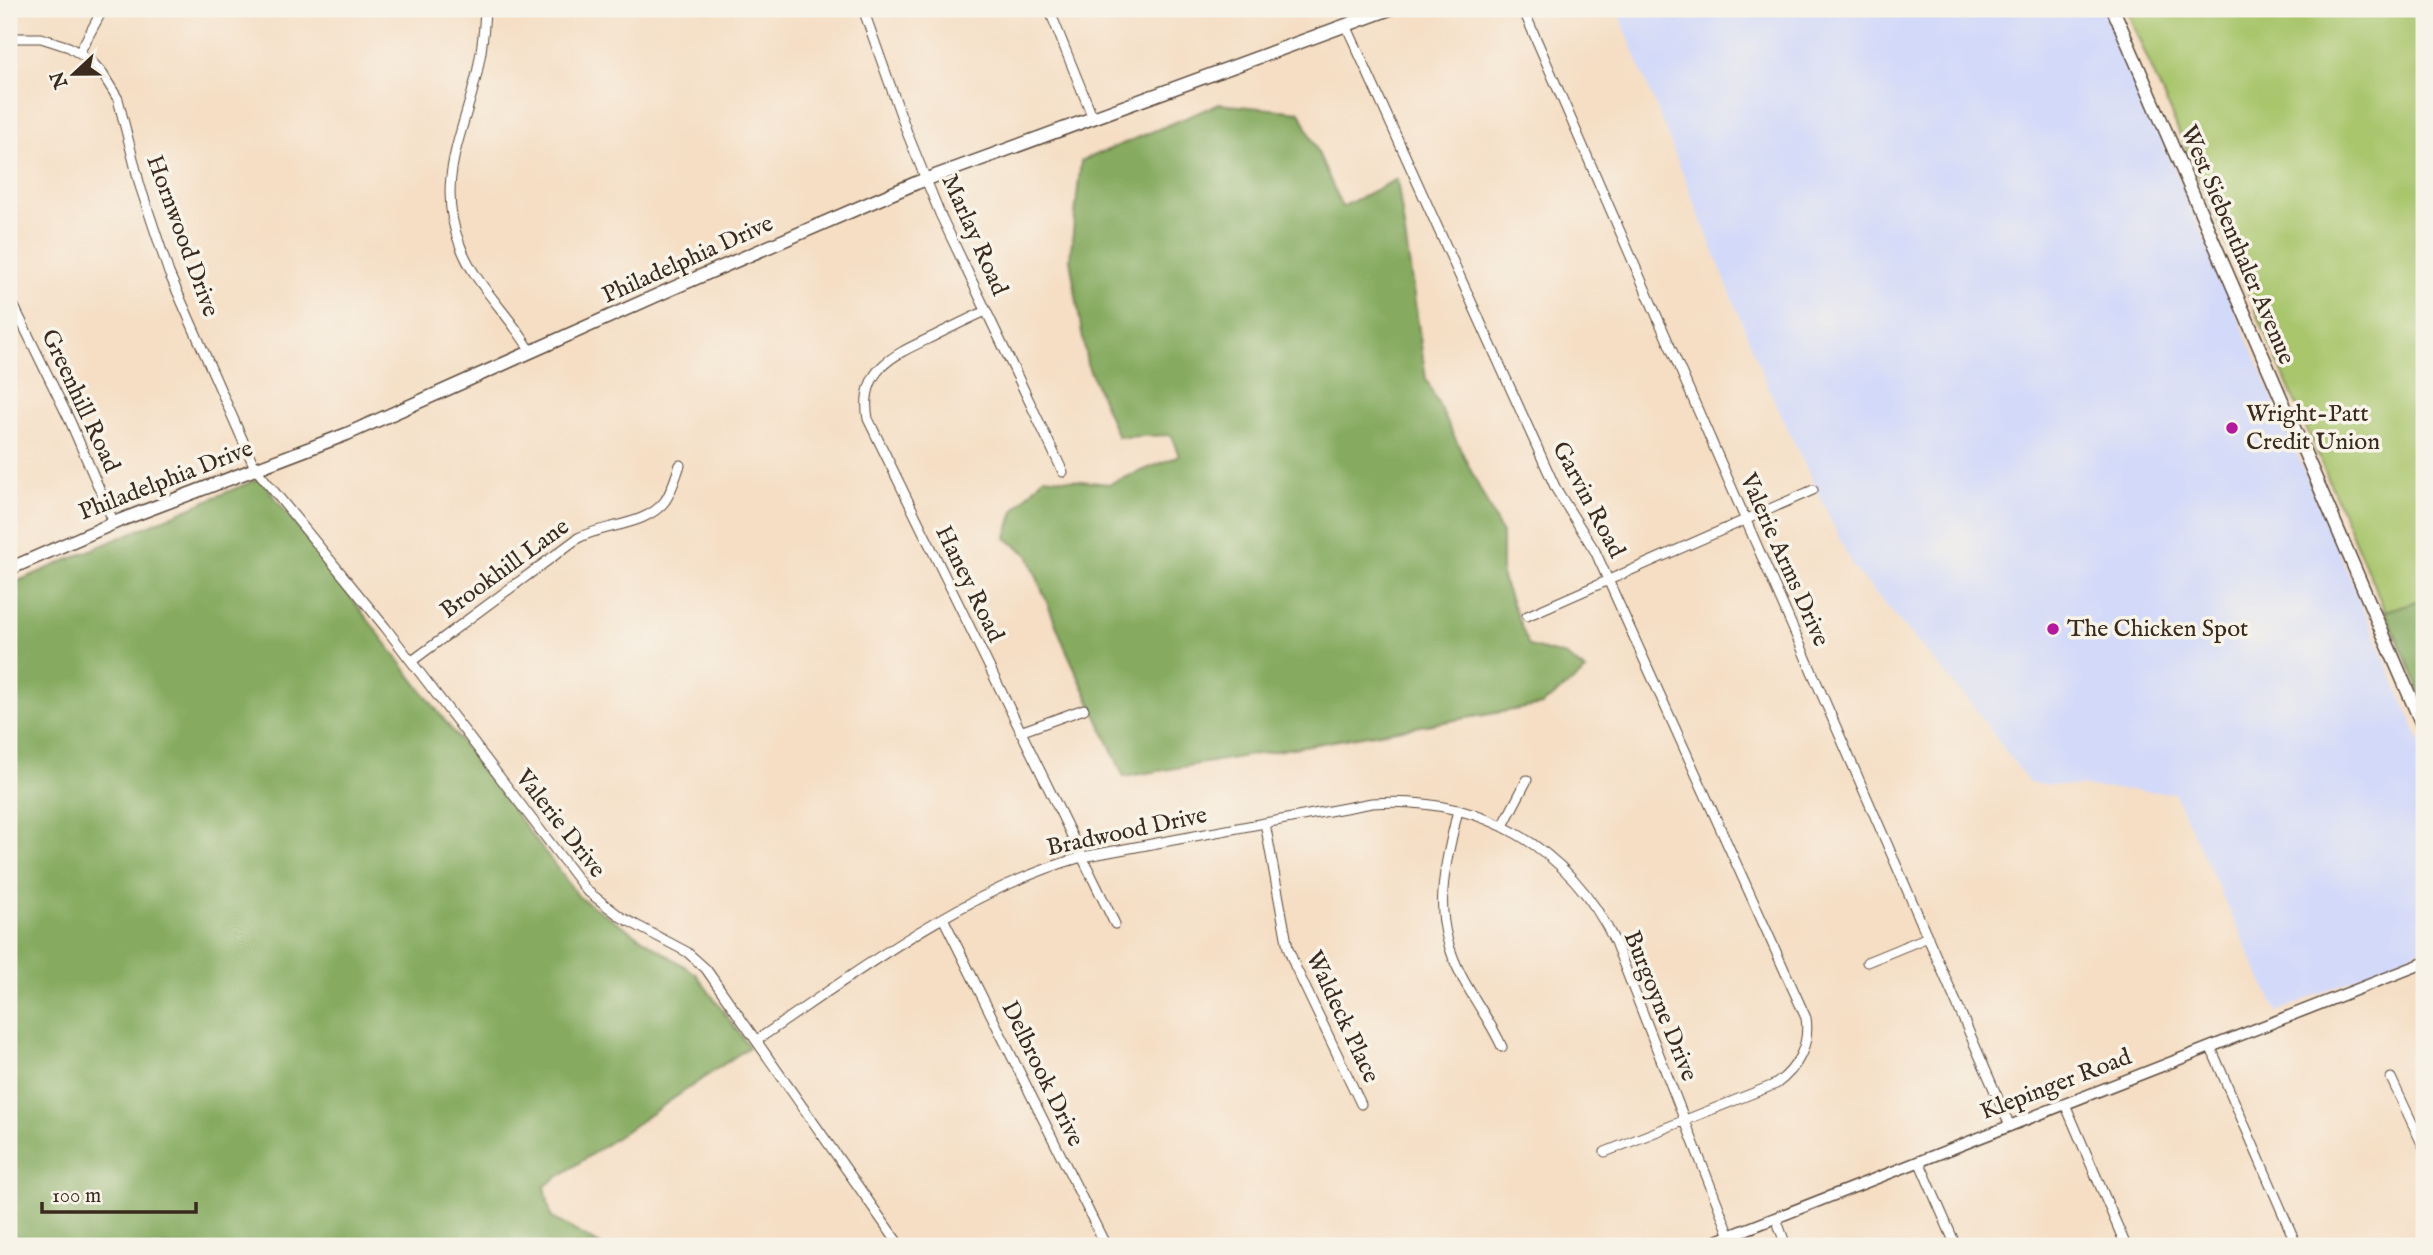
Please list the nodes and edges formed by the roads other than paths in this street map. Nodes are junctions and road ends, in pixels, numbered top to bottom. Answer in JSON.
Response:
{"nodes":[{"id":1,"x":103,"y":9,"type":"edge"},
{"id":2,"x":485,"y":9,"type":"edge"},
{"id":3,"x":863,"y":9,"type":"edge"},
{"id":4,"x":1049,"y":9,"type":"edge"},
{"id":5,"x":1390,"y":9,"type":"edge"},
{"id":6,"x":1524,"y":9,"type":"edge"},
{"id":7,"x":2113,"y":9,"type":"edge"},
{"id":8,"x":1346,"y":25,"type":"junction"},
{"id":9,"x":9,"y":38,"type":"edge"},
{"id":10,"x":79,"y":53,"type":"junction"},
{"id":11,"x":1093,"y":118,"type":"junction"},
{"id":12,"x":928,"y":179,"type":"junction"},
{"id":13,"x":9,"y":296,"type":"edge"},
{"id":14,"x":986,"y":311,"type":"junction"},
{"id":15,"x":531,"y":352,"type":"junction"},
{"id":16,"x":680,"y":465,"type":"dead end"},
{"id":17,"x":256,"y":468,"type":"junction"},
{"id":18,"x":1063,"y":472,"type":"dead end"},
{"id":19,"x":1813,"y":490,"type":"dead end"},
{"id":20,"x":1746,"y":519,"type":"junction"},
{"id":21,"x":114,"y":523,"type":"junction"},
{"id":22,"x":9,"y":569,"type":"edge"},
{"id":23,"x":1608,"y":580,"type":"junction"},
{"id":24,"x":1527,"y":616,"type":"dead end"},
{"id":25,"x":412,"y":661,"type":"junction"},
{"id":26,"x":1084,"y":709,"type":"dead end"},
{"id":27,"x":2424,"y":729,"type":"edge"},
{"id":28,"x":1020,"y":732,"type":"junction"},
{"id":29,"x":1527,"y":780,"type":"dead end"},
{"id":30,"x":1458,"y":810,"type":"junction"},
{"id":31,"x":1265,"y":822,"type":"junction"},
{"id":32,"x":1503,"y":826,"type":"junction"},
{"id":33,"x":1082,"y":856,"type":"junction"},
{"id":34,"x":943,"y":918,"type":"junction"},
{"id":35,"x":1115,"y":924,"type":"dead end"},
{"id":36,"x":1928,"y":937,"type":"junction"},
{"id":37,"x":1867,"y":962,"type":"dead end"},
{"id":38,"x":2424,"y":963,"type":"edge"},
{"id":39,"x":757,"y":1040,"type":"junction"},
{"id":40,"x":1502,"y":1047,"type":"dead end"},
{"id":41,"x":2211,"y":1048,"type":"junction"},
{"id":42,"x":2391,"y":1078,"type":"dead end"},
{"id":43,"x":1361,"y":1104,"type":"dead end"},
{"id":44,"x":2064,"y":1104,"type":"junction"},
{"id":45,"x":1684,"y":1120,"type":"junction"},
{"id":46,"x":2010,"y":1126,"type":"junction"},
{"id":47,"x":2424,"y":1148,"type":"edge"},
{"id":48,"x":1605,"y":1152,"type":"dead end"},
{"id":49,"x":1919,"y":1161,"type":"junction"},
{"id":50,"x":1776,"y":1218,"type":"junction"},
{"id":51,"x":1730,"y":1236,"type":"junction"},
{"id":52,"x":900,"y":1246,"type":"edge"},
{"id":53,"x":1106,"y":1246,"type":"edge"},
{"id":54,"x":1704,"y":1246,"type":"edge"},
{"id":55,"x":1786,"y":1246,"type":"edge"},
{"id":56,"x":1956,"y":1246,"type":"edge"},
{"id":57,"x":2126,"y":1246,"type":"edge"},
{"id":58,"x":2297,"y":1246,"type":"edge"}],
"edges":[{"from":1,"to":10,"type":"street"},
{"from":2,"to":15,"type":"street"},
{"from":3,"to":12,"type":"street","name":"Marlay Road"},
{"from":4,"to":11,"type":"street"},
{"from":5,"to":8,"type":"main road","name":"Philadelphia Drive"},
{"from":6,"to":20,"type":"street","name":"Valerie Arms Drive"},
{"from":7,"to":27,"type":"main road","name":"West Siebenthaler Avenue"},
{"from":8,"to":11,"type":"main road","name":"Philadelphia Drive"},
{"from":8,"to":23,"type":"street","name":"Garvin Road"},
{"from":9,"to":10,"type":"street","name":"Hornwood Drive"},
{"from":10,"to":17,"type":"street","name":"Hornwood Drive"},
{"from":11,"to":12,"type":"main road","name":"Philadelphia Drive"},
{"from":12,"to":14,"type":"street","name":"Marlay Road"},
{"from":12,"to":15,"type":"main road","name":"Philadelphia Drive"},
{"from":13,"to":21,"type":"street","name":"Greenhill Road"},
{"from":14,"to":18,"type":"street","name":"Marlay Road"},
{"from":14,"to":28,"type":"street","name":"Haney Road"},
{"from":15,"to":17,"type":"main road","name":"Philadelphia Drive"},
{"from":16,"to":25,"type":"street","name":"Brookhill Lane"},
{"from":17,"to":21,"type":"main road","name":"Philadelphia Drive"},
{"from":17,"to":25,"type":"street","name":"Valerie Drive"},
{"from":19,"to":20,"type":"street"},
{"from":20,"to":23,"type":"street"},
{"from":20,"to":36,"type":"street","name":"Valerie Arms Drive"},
{"from":21,"to":22,"type":"main road","name":"Philadelphia Drive"},
{"from":23,"to":24,"type":"street"},
{"from":23,"to":45,"type":"street","name":"Garvin Road"},
{"from":25,"to":39,"type":"street","name":"Valerie Drive"},
{"from":26,"to":28,"type":"street"},
{"from":28,"to":33,"type":"street","name":"Haney Road"},
{"from":29,"to":32,"type":"street"},
{"from":30,"to":31,"type":"street","name":"Bradwood Drive"},
{"from":30,"to":32,"type":"street","name":"Bradwood Drive"},
{"from":30,"to":40,"type":"street"},
{"from":31,"to":33,"type":"street","name":"Bradwood Drive"},
{"from":31,"to":43,"type":"street","name":"Waldeck Place"},
{"from":32,"to":45,"type":"street","name":"Burgoyne Drive"},
{"from":33,"to":34,"type":"street","name":"Bradwood Drive"},
{"from":33,"to":35,"type":"street","name":"Haney Road"},
{"from":34,"to":39,"type":"street","name":"Bradwood Drive"},
{"from":34,"to":53,"type":"street","name":"Delbrook Drive"},
{"from":36,"to":37,"type":"street"},
{"from":36,"to":46,"type":"street","name":"Valerie Arms Drive"},
{"from":38,"to":41,"type":"street","name":"Klepinger Road"},
{"from":39,"to":52,"type":"street","name":"Valerie Drive"},
{"from":41,"to":44,"type":"street","name":"Klepinger Road"},
{"from":41,"to":58,"type":"street"},
{"from":42,"to":47,"type":"street"},
{"from":44,"to":46,"type":"street","name":"Klepinger Road"},
{"from":44,"to":57,"type":"street"},
{"from":45,"to":48,"type":"street","name":"Garvin Road"},
{"from":45,"to":51,"type":"street","name":"Burgoyne Drive"},
{"from":46,"to":49,"type":"street","name":"Klepinger Road"},
{"from":49,"to":50,"type":"street","name":"Klepinger Road"},
{"from":49,"to":56,"type":"street"},
{"from":50,"to":51,"type":"street","name":"Klepinger Road"},
{"from":50,"to":55,"type":"street"},
{"from":51,"to":54,"type":"street","name":"Klepinger Road"}]}
